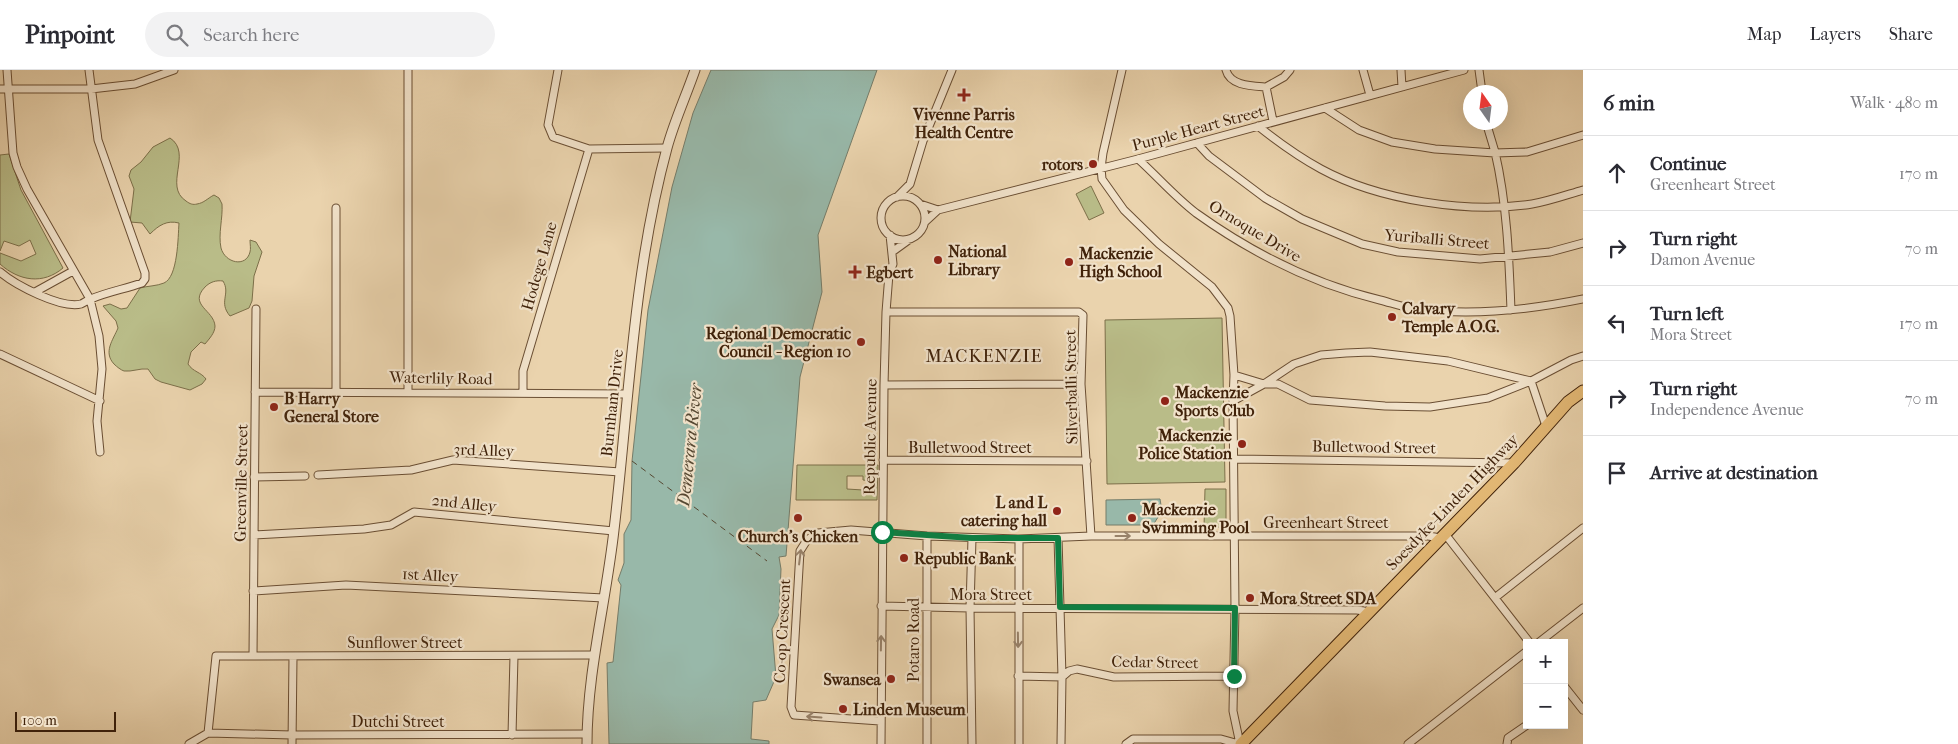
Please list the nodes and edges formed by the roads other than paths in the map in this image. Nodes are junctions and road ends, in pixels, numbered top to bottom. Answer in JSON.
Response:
{"nodes":[{"id":1,"x":7,"y":70,"type":"edge"},
{"id":2,"x":89,"y":70,"type":"edge"},
{"id":3,"x":173,"y":70,"type":"edge"},
{"id":4,"x":408,"y":70,"type":"edge"},
{"id":5,"x":558,"y":70,"type":"edge"},
{"id":6,"x":695,"y":70,"type":"edge"},
{"id":7,"x":952,"y":70,"type":"edge"},
{"id":8,"x":1122,"y":70,"type":"edge"},
{"id":9,"x":1226,"y":70,"type":"edge"},
{"id":10,"x":1290,"y":70,"type":"edge"},
{"id":11,"x":1363,"y":70,"type":"edge"},
{"id":12,"x":1401,"y":70,"type":"edge"},
{"id":13,"x":1464,"y":70,"type":"edge"},
{"id":14,"x":1479,"y":70,"type":"edge"},
{"id":15,"x":1481,"y":85,"type":"edge"},
{"id":16,"x":1266,"y":87,"type":"junction"},
{"id":17,"x":1402,"y":87,"type":"junction"},
{"id":18,"x":0,"y":89,"type":"edge"},
{"id":19,"x":9,"y":89,"type":"junction"},
{"id":20,"x":92,"y":89,"type":"junction"},
{"id":21,"x":1370,"y":95,"type":"junction"},
{"id":22,"x":1325,"y":108,"type":"junction"},
{"id":23,"x":1273,"y":122,"type":"junction"},
{"id":24,"x":1258,"y":126,"type":"junction"},
{"id":25,"x":1488,"y":130,"type":"edge"},
{"id":26,"x":1583,"y":135,"type":"edge"},
{"id":27,"x":1197,"y":143,"type":"junction"},
{"id":28,"x":667,"y":148,"type":"junction"},
{"id":29,"x":589,"y":149,"type":"junction"},
{"id":30,"x":1495,"y":153,"type":"junction"},
{"id":31,"x":1138,"y":159,"type":"junction"},
{"id":32,"x":1101,"y":168,"type":"junction"},
{"id":33,"x":910,"y":184,"type":"junction"},
{"id":34,"x":1583,"y":190,"type":"edge"},
{"id":35,"x":898,"y":197,"type":"junction"},
{"id":36,"x":918,"y":202,"type":"junction"},
{"id":37,"x":1503,"y":206,"type":"junction"},
{"id":38,"x":336,"y":208,"type":"dead end"},
{"id":39,"x":938,"y":210,"type":"junction"},
{"id":40,"x":925,"y":222,"type":"junction"},
{"id":41,"x":890,"y":235,"type":"junction"},
{"id":42,"x":915,"y":236,"type":"junction"},
{"id":43,"x":1583,"y":244,"type":"edge"},
{"id":44,"x":892,"y":252,"type":"junction"},
{"id":45,"x":1509,"y":257,"type":"junction"},
{"id":46,"x":73,"y":271,"type":"junction"},
{"id":47,"x":0,"y":272,"type":"edge"},
{"id":48,"x":35,"y":292,"type":"junction"},
{"id":49,"x":90,"y":299,"type":"junction"},
{"id":50,"x":1583,"y":299,"type":"edge"},
{"id":51,"x":256,"y":309,"type":"dead end"},
{"id":52,"x":1511,"y":310,"type":"junction"},
{"id":53,"x":886,"y":312,"type":"junction"},
{"id":54,"x":0,"y":354,"type":"edge"},
{"id":55,"x":1583,"y":356,"type":"edge"},
{"id":56,"x":1234,"y":375,"type":"junction"},
{"id":57,"x":1531,"y":381,"type":"junction"},
{"id":58,"x":1081,"y":384,"type":"junction"},
{"id":59,"x":1264,"y":384,"type":"junction"},
{"id":60,"x":884,"y":385,"type":"junction"},
{"id":61,"x":336,"y":391,"type":"junction"},
{"id":62,"x":1583,"y":391,"type":"edge"},
{"id":63,"x":255,"y":392,"type":"junction"},
{"id":64,"x":408,"y":392,"type":"junction"},
{"id":65,"x":523,"y":392,"type":"junction"},
{"id":66,"x":627,"y":394,"type":"junction"},
{"id":67,"x":100,"y":401,"type":"junction"},
{"id":68,"x":1233,"y":401,"type":"junction"},
{"id":69,"x":1546,"y":426,"type":"junction"},
{"id":70,"x":100,"y":452,"type":"dead end"},
{"id":71,"x":1234,"y":459,"type":"junction"},
{"id":72,"x":883,"y":460,"type":"junction"},
{"id":73,"x":1087,"y":461,"type":"junction"},
{"id":74,"x":1514,"y":463,"type":"junction"},
{"id":75,"x":620,"y":472,"type":"junction"},
{"id":76,"x":318,"y":475,"type":"dead end"},
{"id":77,"x":306,"y":476,"type":"dead end"},
{"id":78,"x":254,"y":477,"type":"junction"},
{"id":79,"x":1583,"y":528,"type":"edge"},
{"id":80,"x":614,"y":531,"type":"junction"},
{"id":81,"x":882,"y":532,"type":"junction"},
{"id":82,"x":254,"y":535,"type":"junction"},
{"id":83,"x":927,"y":536,"type":"junction"},
{"id":84,"x":1091,"y":536,"type":"junction"},
{"id":85,"x":1234,"y":536,"type":"junction"},
{"id":86,"x":1443,"y":536,"type":"junction"},
{"id":87,"x":972,"y":538,"type":"junction"},
{"id":88,"x":1058,"y":538,"type":"junction"},
{"id":89,"x":1019,"y":539,"type":"junction"},
{"id":90,"x":253,"y":591,"type":"junction"},
{"id":91,"x":1496,"y":597,"type":"junction"},
{"id":92,"x":604,"y":598,"type":"junction"},
{"id":93,"x":881,"y":606,"type":"junction"},
{"id":94,"x":1018,"y":607,"type":"junction"},
{"id":95,"x":1060,"y":607,"type":"junction"},
{"id":96,"x":927,"y":608,"type":"junction"},
{"id":97,"x":970,"y":608,"type":"junction"},
{"id":98,"x":1235,"y":608,"type":"junction"},
{"id":99,"x":1583,"y":608,"type":"edge"},
{"id":100,"x":1371,"y":612,"type":"junction"},
{"id":101,"x":1527,"y":639,"type":"edge"},
{"id":102,"x":1543,"y":639,"type":"edge"},
{"id":103,"x":594,"y":655,"type":"junction"},
{"id":104,"x":1523,"y":655,"type":"edge"},
{"id":105,"x":253,"y":656,"type":"junction"},
{"id":106,"x":293,"y":656,"type":"junction"},
{"id":107,"x":514,"y":656,"type":"junction"},
{"id":108,"x":1018,"y":676,"type":"junction"},
{"id":109,"x":1234,"y":676,"type":"junction"},
{"id":110,"x":1062,"y":677,"type":"junction"},
{"id":111,"x":1568,"y":696,"type":"edge"},
{"id":112,"x":1583,"y":710,"type":"edge"},
{"id":113,"x":880,"y":721,"type":"junction"},
{"id":114,"x":1523,"y":727,"type":"edge"},
{"id":115,"x":208,"y":732,"type":"junction"},
{"id":116,"x":292,"y":735,"type":"junction"},
{"id":117,"x":512,"y":735,"type":"junction"},
{"id":118,"x":587,"y":739,"type":"edge"},
{"id":119,"x":189,"y":744,"type":"edge"},
{"id":120,"x":292,"y":744,"type":"edge"},
{"id":121,"x":880,"y":744,"type":"edge"},
{"id":122,"x":927,"y":744,"type":"edge"},
{"id":123,"x":972,"y":744,"type":"edge"},
{"id":124,"x":1019,"y":744,"type":"edge"},
{"id":125,"x":1061,"y":744,"type":"edge"},
{"id":126,"x":1126,"y":744,"type":"edge"},
{"id":127,"x":1240,"y":744,"type":"edge"},
{"id":128,"x":1408,"y":744,"type":"edge"},
{"id":129,"x":1507,"y":744,"type":"edge"}],
"edges":[{"from":1,"to":19,"type":"street"},
{"from":2,"to":20,"type":"street"},
{"from":3,"to":20,"type":"street"},
{"from":4,"to":64,"type":"street"},
{"from":5,"to":29,"type":"street"},
{"from":6,"to":28,"type":"street","name":"Burnham Drive"},
{"from":7,"to":33,"type":"street"},
{"from":8,"to":32,"type":"street"},
{"from":9,"to":16,"type":"street"},
{"from":10,"to":16,"type":"street"},
{"from":11,"to":21,"type":"street"},
{"from":12,"to":17,"type":"street"},
{"from":13,"to":17,"type":"street","name":"Purple Heart Street"},
{"from":14,"to":15,"type":"street"},
{"from":16,"to":23,"type":"street"},
{"from":17,"to":21,"type":"street","name":"Purple Heart Street"},
{"from":18,"to":19,"type":"street"},
{"from":19,"to":20,"type":"street"},
{"from":19,"to":46,"type":"street"},
{"from":20,"to":49,"type":"street"},
{"from":21,"to":22,"type":"street","name":"Purple Heart Street"},
{"from":22,"to":23,"type":"street","name":"Purple Heart Street"},
{"from":22,"to":30,"type":"street"},
{"from":23,"to":24,"type":"street","name":"Purple Heart Street"},
{"from":24,"to":27,"type":"street","name":"Purple Heart Street"},
{"from":24,"to":37,"type":"street"},
{"from":25,"to":30,"type":"street"},
{"from":26,"to":30,"type":"street"},
{"from":27,"to":31,"type":"street","name":"Purple Heart Street"},
{"from":27,"to":45,"type":"street","name":"Yuriballi Street"},
{"from":28,"to":29,"type":"street"},
{"from":28,"to":66,"type":"street","name":"Burnham Drive"},
{"from":29,"to":65,"type":"street","name":"Hodege Lane"},
{"from":30,"to":37,"type":"street"},
{"from":31,"to":32,"type":"street","name":"Purple Heart Street"},
{"from":31,"to":52,"type":"street","name":"Ornoque Drive"},
{"from":32,"to":39,"type":"street","name":"Purple Heart Street"},
{"from":32,"to":56,"type":"street"},
{"from":33,"to":35,"type":"street"},
{"from":33,"to":36,"type":"street"},
{"from":34,"to":37,"type":"street"},
{"from":35,"to":36,"type":"street"},
{"from":35,"to":41,"type":"street"},
{"from":36,"to":39,"type":"street"},
{"from":36,"to":40,"type":"street"},
{"from":37,"to":45,"type":"street"},
{"from":38,"to":61,"type":"street"},
{"from":39,"to":40,"type":"street","name":"Purple Heart Street"},
{"from":40,"to":42,"type":"street"},
{"from":41,"to":42,"type":"street"},
{"from":41,"to":44,"type":"street","name":"Republic Avenue"},
{"from":42,"to":44,"type":"street"},
{"from":43,"to":45,"type":"street","name":"Yuriballi Street"},
{"from":44,"to":53,"type":"street","name":"Republic Avenue"},
{"from":45,"to":52,"type":"street"},
{"from":46,"to":48,"type":"street"},
{"from":46,"to":49,"type":"street"},
{"from":47,"to":48,"type":"street"},
{"from":48,"to":49,"type":"street"},
{"from":49,"to":67,"type":"street"},
{"from":50,"to":52,"type":"street","name":"Ornoque Drive"},
{"from":51,"to":63,"type":"street","name":"Greenville Street"},
{"from":53,"to":58,"type":"street","name":"Silverballi Street"},
{"from":53,"to":60,"type":"street","name":"Republic Avenue"},
{"from":54,"to":67,"type":"street"},
{"from":55,"to":57,"type":"street"},
{"from":56,"to":59,"type":"street"},
{"from":56,"to":68,"type":"street"},
{"from":57,"to":59,"type":"street"},
{"from":57,"to":59,"type":"street"},
{"from":57,"to":69,"type":"street"},
{"from":58,"to":60,"type":"street"},
{"from":58,"to":73,"type":"street","name":"Silverballi Street"},
{"from":59,"to":68,"type":"street"},
{"from":60,"to":72,"type":"street","name":"Republic Avenue"},
{"from":61,"to":63,"type":"street","name":"Waterlily Road"},
{"from":61,"to":64,"type":"street","name":"Waterlily Road"},
{"from":62,"to":69,"type":"main road","name":"Soesdyke-Linden Highway"},
{"from":63,"to":78,"type":"street","name":"Greenville Street"},
{"from":64,"to":65,"type":"street","name":"Waterlily Road"},
{"from":65,"to":66,"type":"street","name":"Waterlily Road"},
{"from":66,"to":75,"type":"street","name":"Burnham Drive"},
{"from":67,"to":70,"type":"street"},
{"from":68,"to":71,"type":"street"},
{"from":69,"to":74,"type":"main road","name":"Soesdyke-Linden Highway"},
{"from":71,"to":74,"type":"street","name":"Bulletwood Street"},
{"from":71,"to":85,"type":"street"},
{"from":72,"to":73,"type":"street","name":"Bulletwood Street"},
{"from":72,"to":81,"type":"street","name":"Republic Avenue"},
{"from":73,"to":84,"type":"street","name":"Silverballi Street"},
{"from":74,"to":86,"type":"main road","name":"Soesdyke-Linden Highway"},
{"from":75,"to":76,"type":"street","name":"3rd Alley"},
{"from":75,"to":80,"type":"street","name":"Burnham Drive"},
{"from":77,"to":78,"type":"street"},
{"from":78,"to":82,"type":"street","name":"Greenville Street"},
{"from":79,"to":91,"type":"street"},
{"from":80,"to":82,"type":"street","name":"2nd Alley"},
{"from":80,"to":92,"type":"street","name":"Burnham Drive"},
{"from":81,"to":83,"type":"street","name":"Greenheart Street"},
{"from":81,"to":93,"type":"street","name":"Republic Avenue"},
{"from":113,"to":81,"type":"street","name":"Co-op Crescent","one_way":true},
{"from":82,"to":90,"type":"street","name":"Greenville Street"},
{"from":83,"to":87,"type":"street","name":"Greenheart Street"},
{"from":83,"to":96,"type":"street","name":"Potaro Road"},
{"from":84,"to":85,"type":"street","name":"Greenheart Street","one_way":true},
{"from":84,"to":88,"type":"street","name":"Greenheart Street"},
{"from":85,"to":86,"type":"street","name":"Greenheart Street"},
{"from":85,"to":98,"type":"street"},
{"from":86,"to":91,"type":"street"},
{"from":86,"to":100,"type":"main road","name":"Soesdyke-Linden Highway"},
{"from":87,"to":89,"type":"street","name":"Greenheart Street"},
{"from":87,"to":97,"type":"street"},
{"from":88,"to":89,"type":"street","name":"Greenheart Street"},
{"from":88,"to":95,"type":"street"},
{"from":89,"to":94,"type":"street"},
{"from":90,"to":92,"type":"street","name":"1st Alley"},
{"from":90,"to":105,"type":"street","name":"Greenville Street"},
{"from":91,"to":101,"type":"street"},
{"from":92,"to":103,"type":"street","name":"Burnham Drive"},
{"from":93,"to":96,"type":"street","name":"Mora Street"},
{"from":113,"to":93,"type":"street","name":"Republic Avenue","one_way":true},
{"from":94,"to":95,"type":"street","name":"Mora Street"},
{"from":94,"to":97,"type":"street","name":"Mora Street"},
{"from":94,"to":108,"type":"street","one_way":true},
{"from":95,"to":98,"type":"street","name":"Mora Street"},
{"from":95,"to":110,"type":"street"},
{"from":96,"to":97,"type":"street","name":"Mora Street"},
{"from":96,"to":122,"type":"street","name":"Potaro Road"},
{"from":97,"to":123,"type":"street"},
{"from":98,"to":100,"type":"street","name":"Mora Street"},
{"from":98,"to":109,"type":"street"},
{"from":99,"to":102,"type":"street"},
{"from":100,"to":127,"type":"main road","name":"Soesdyke-Linden Highway"},
{"from":103,"to":107,"type":"street","name":"Sunflower Street"},
{"from":103,"to":118,"type":"street","name":"Burnham Drive"},
{"from":104,"to":128,"type":"street"},
{"from":105,"to":106,"type":"street","name":"Sunflower Street"},
{"from":105,"to":115,"type":"street","name":"Sunflower Street"},
{"from":106,"to":107,"type":"street","name":"Sunflower Street"},
{"from":106,"to":116,"type":"street"},
{"from":107,"to":117,"type":"street"},
{"from":108,"to":110,"type":"street","name":"Cedar Street"},
{"from":108,"to":124,"type":"street"},
{"from":109,"to":110,"type":"street","name":"Cedar Street"},
{"from":109,"to":127,"type":"street"},
{"from":110,"to":125,"type":"street"},
{"from":111,"to":112,"type":"street"},
{"from":113,"to":121,"type":"street","name":"Republic Avenue"},
{"from":114,"to":129,"type":"street"},
{"from":115,"to":116,"type":"street","name":"Dutchi Street"},
{"from":115,"to":119,"type":"street"},
{"from":116,"to":117,"type":"street","name":"Dutchi Street"},
{"from":116,"to":120,"type":"street"},
{"from":117,"to":118,"type":"street","name":"Dutchi Street"},
{"from":126,"to":127,"type":"street"}]}
